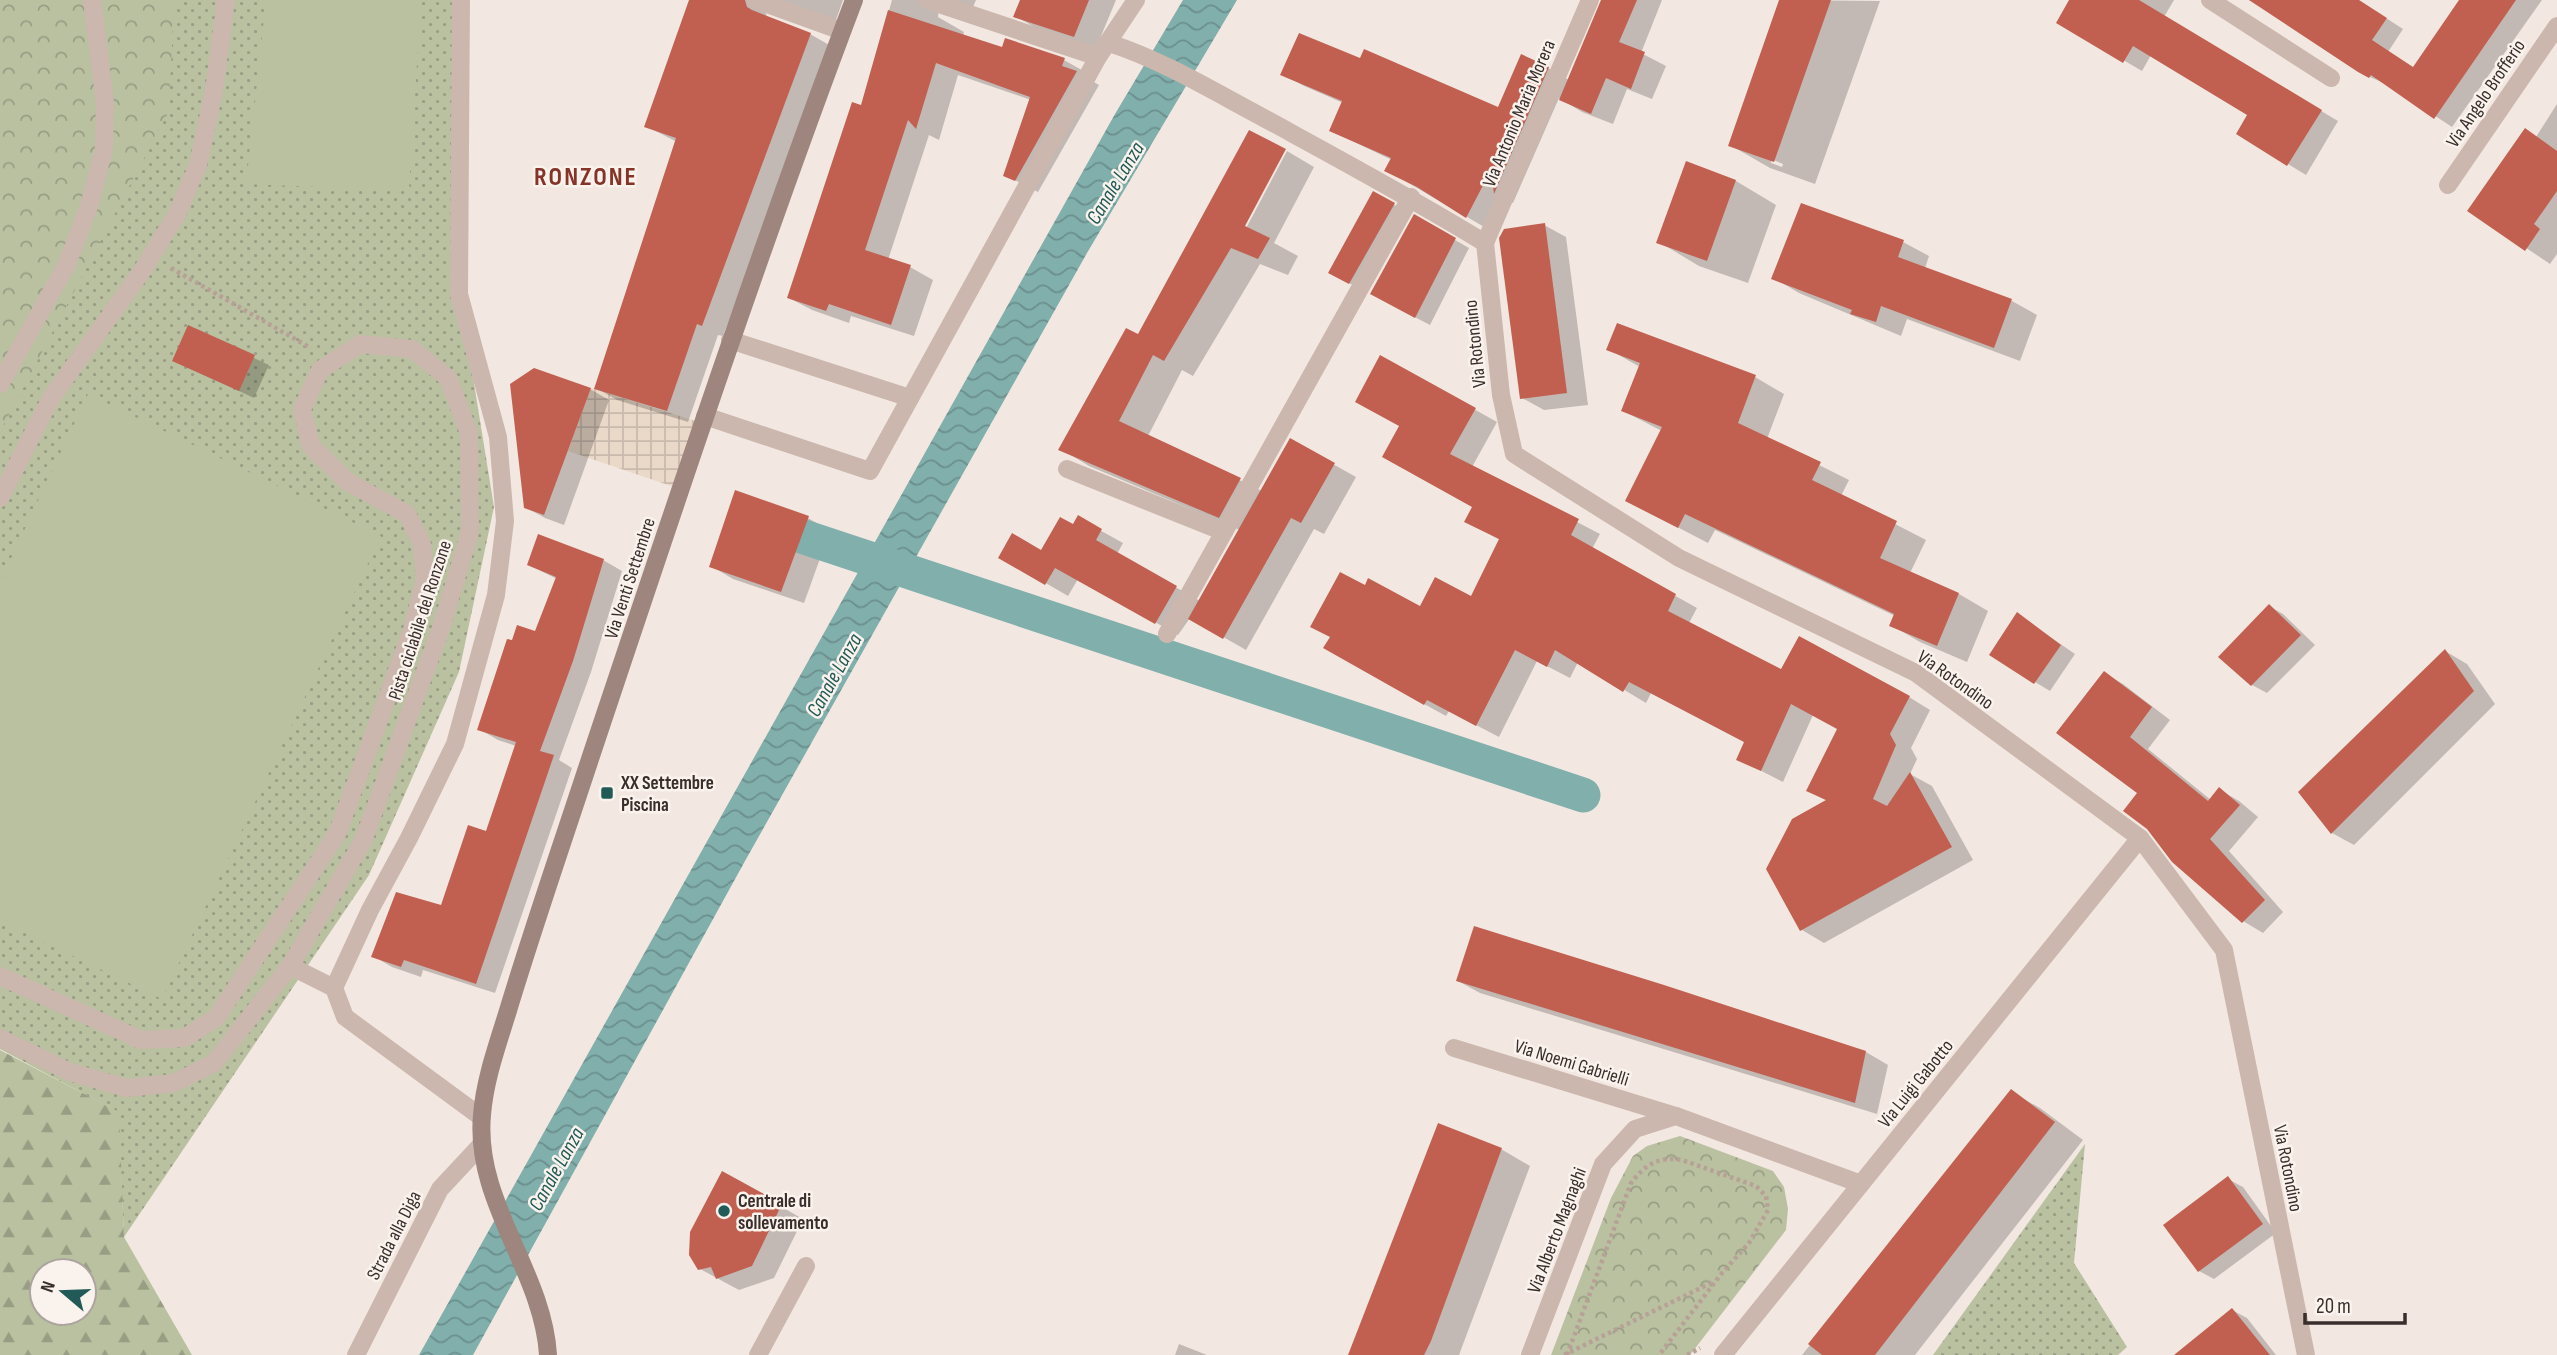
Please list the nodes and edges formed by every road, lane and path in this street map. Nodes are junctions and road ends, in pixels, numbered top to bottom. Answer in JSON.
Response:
{"nodes":[{"id":1,"x":92,"y":0,"type":"edge"},
{"id":2,"x":226,"y":0,"type":"edge"},
{"id":3,"x":461,"y":0,"type":"edge"},
{"id":4,"x":756,"y":0,"type":"edge"},
{"id":5,"x":854,"y":0,"type":"edge"},
{"id":6,"x":927,"y":0,"type":"edge"},
{"id":7,"x":1136,"y":0,"type":"edge"},
{"id":8,"x":1590,"y":0,"type":"edge"},
{"id":9,"x":2210,"y":0,"type":"edge"},
{"id":10,"x":2557,"y":26,"type":"edge"},
{"id":11,"x":842,"y":31,"type":"junction"},
{"id":12,"x":1103,"y":50,"type":"junction"},
{"id":13,"x":2331,"y":78,"type":"dead end"},
{"id":14,"x":2448,"y":185,"type":"dead end"},
{"id":15,"x":1411,"y":197,"type":"junction"},
{"id":16,"x":1485,"y":243,"type":"junction"},
{"id":17,"x":151,"y":256,"type":"junction"},
{"id":18,"x":730,"y":340,"type":"junction"},
{"id":19,"x":334,"y":361,"type":"junction"},
{"id":20,"x":0,"y":384,"type":"edge"},
{"id":21,"x":910,"y":398,"type":"junction"},
{"id":22,"x":705,"y":416,"type":"junction"},
{"id":23,"x":1067,"y":469,"type":"dead end"},
{"id":24,"x":0,"y":498,"type":"edge"},
{"id":25,"x":1224,"y":532,"type":"junction"},
{"id":26,"x":1167,"y":634,"type":"dead end"},
{"id":27,"x":2140,"y":838,"type":"junction"},
{"id":28,"x":290,"y":966,"type":"junction"},
{"id":29,"x":0,"y":976,"type":"edge"},
{"id":30,"x":334,"y":988,"type":"junction"},
{"id":31,"x":0,"y":1038,"type":"edge"},
{"id":32,"x":1454,"y":1048,"type":"dead end"},
{"id":33,"x":1676,"y":1116,"type":"junction"},
{"id":34,"x":481,"y":1117,"type":"junction"},
{"id":35,"x":482,"y":1144,"type":"junction"},
{"id":36,"x":1861,"y":1184,"type":"junction"},
{"id":37,"x":806,"y":1266,"type":"dead end"},
{"id":38,"x":1716,"y":1280,"type":"junction"},
{"id":39,"x":1566,"y":1354,"type":"edge"},
{"id":40,"x":356,"y":1355,"type":"edge"},
{"id":41,"x":548,"y":1355,"type":"edge"},
{"id":42,"x":758,"y":1355,"type":"edge"},
{"id":43,"x":1530,"y":1355,"type":"edge"},
{"id":44,"x":1659,"y":1355,"type":"edge"},
{"id":45,"x":1723,"y":1355,"type":"edge"},
{"id":46,"x":2306,"y":1355,"type":"edge"}],
"edges":[{"from":1,"to":20,"type":"street"},
{"from":2,"to":17,"type":"street"},
{"from":3,"to":30,"type":"street"},
{"from":4,"to":11,"type":"street"},
{"from":5,"to":11,"type":"main road","name":"Via Venti Settembre"},
{"from":6,"to":12,"type":"street"},
{"from":7,"to":12,"type":"street"},
{"from":8,"to":16,"type":"street","name":"Via Antonio Maria Morera"},
{"from":9,"to":13,"type":"street"},
{"from":10,"to":14,"type":"street","name":"Via Angelo Brofferio"},
{"from":11,"to":18,"type":"main road","name":"Via Venti Settembre"},
{"from":12,"to":15,"type":"street"},
{"from":12,"to":21,"type":"street"},
{"from":15,"to":16,"type":"street"},
{"from":15,"to":25,"type":"street"},
{"from":16,"to":27,"type":"street","name":"Via Rotondino"},
{"from":17,"to":19,"type":"path"},
{"from":17,"to":24,"type":"street"},
{"from":18,"to":21,"type":"street"},
{"from":18,"to":22,"type":"main road","name":"Via Venti Settembre"},
{"from":19,"to":28,"type":"street","name":"Pista ciclabile del Ronzone"},
{"from":19,"to":29,"type":"street","name":"Pista ciclabile del Ronzone"},
{"from":21,"to":22,"type":"street"},
{"from":22,"to":34,"type":"main road","name":"Via Venti Settembre"},
{"from":23,"to":25,"type":"street"},
{"from":25,"to":26,"type":"street"},
{"from":27,"to":36,"type":"street","name":"Via Luigi Gabotto"},
{"from":27,"to":46,"type":"street","name":"Via Rotondino"},
{"from":28,"to":30,"type":"street"},
{"from":28,"to":31,"type":"street","name":"Pista ciclabile del Ronzone"},
{"from":30,"to":34,"type":"street"},
{"from":32,"to":33,"type":"street","name":"Via Noemi Gabrielli"},
{"from":33,"to":36,"type":"street","name":"Via Noemi Gabrielli"},
{"from":33,"to":43,"type":"street","name":"Via Alberto Magnaghi"},
{"from":34,"to":35,"type":"main road","name":"Via Venti Settembre"},
{"from":35,"to":40,"type":"street","name":"Strada alla Diga"},
{"from":35,"to":41,"type":"main road","name":"Via Venti Settembre"},
{"from":36,"to":45,"type":"street","name":"Via Luigi Gabotto"},
{"from":37,"to":42,"type":"street"},
{"from":38,"to":39,"type":"path"},
{"from":38,"to":39,"type":"path"},
{"from":38,"to":44,"type":"path"}]}
